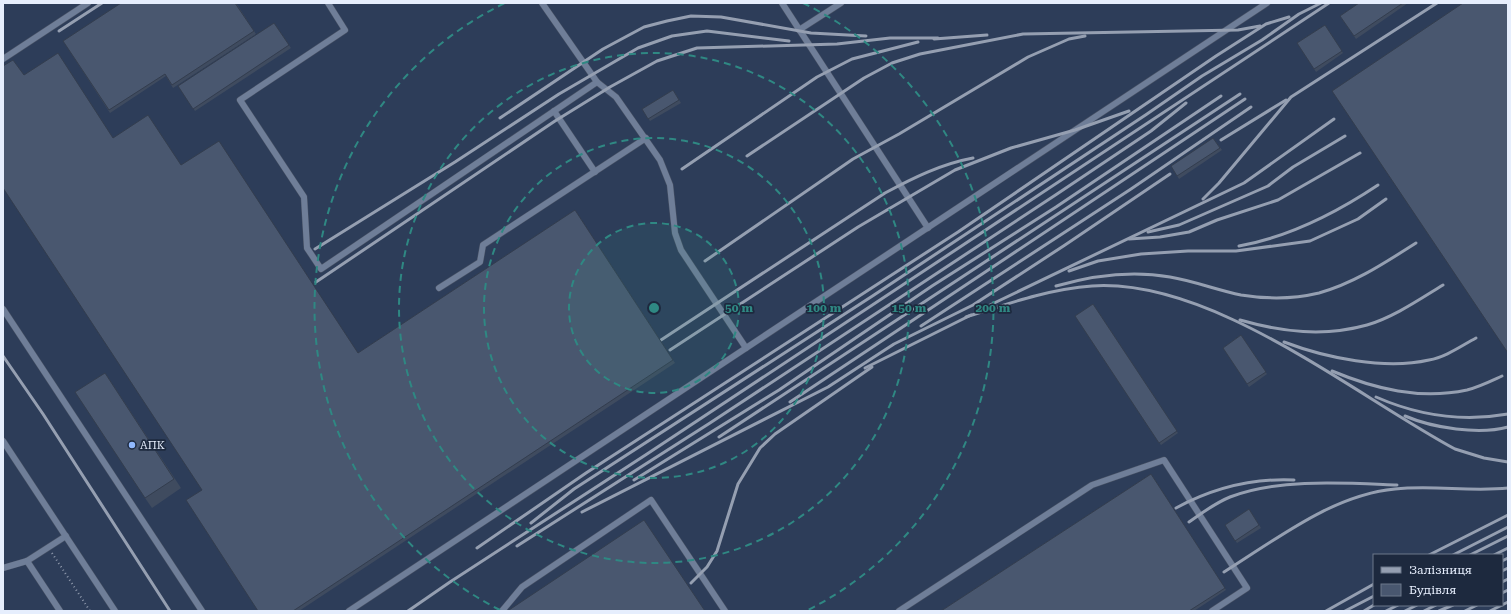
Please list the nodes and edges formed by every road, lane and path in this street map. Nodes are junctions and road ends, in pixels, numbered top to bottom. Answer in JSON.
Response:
{"nodes":[{"id":1,"x":88,"y":3,"type":"edge"},
{"id":2,"x":328,"y":3,"type":"edge"},
{"id":3,"x":542,"y":3,"type":"edge"},
{"id":4,"x":782,"y":3,"type":"edge"},
{"id":5,"x":841,"y":3,"type":"edge"},
{"id":6,"x":1268,"y":3,"type":"edge"},
{"id":7,"x":799,"y":30,"type":"junction"},
{"id":8,"x":3,"y":59,"type":"edge"},
{"id":9,"x":597,"y":82,"type":"junction"},
{"id":10,"x":554,"y":111,"type":"junction"},
{"id":11,"x":646,"y":138,"type":"junction"},
{"id":12,"x":594,"y":172,"type":"junction"},
{"id":13,"x":928,"y":228,"type":"junction"},
{"id":14,"x":440,"y":288,"type":"dead end"},
{"id":15,"x":3,"y":309,"type":"edge"},
{"id":16,"x":746,"y":348,"type":"junction"},
{"id":17,"x":3,"y":441,"type":"edge"},
{"id":18,"x":66,"y":536,"type":"junction"},
{"id":19,"x":48,"y":547,"type":"junction"},
{"id":20,"x":27,"y":561,"type":"junction"},
{"id":21,"x":3,"y":568,"type":"edge"},
{"id":22,"x":60,"y":611,"type":"edge"},
{"id":23,"x":90,"y":611,"type":"edge"},
{"id":24,"x":116,"y":611,"type":"edge"},
{"id":25,"x":202,"y":611,"type":"edge"},
{"id":26,"x":349,"y":611,"type":"edge"},
{"id":27,"x":502,"y":611,"type":"edge"},
{"id":28,"x":725,"y":611,"type":"edge"},
{"id":29,"x":899,"y":611,"type":"edge"},
{"id":30,"x":1212,"y":611,"type":"edge"}],
"edges":[{"from":1,"to":8,"type":"lane"},
{"from":2,"to":10,"type":"lane"},
{"from":3,"to":9,"type":"lane"},
{"from":4,"to":7,"type":"lane"},
{"from":5,"to":7,"type":"lane"},
{"from":6,"to":13,"type":"lane"},
{"from":7,"to":13,"type":"lane"},
{"from":9,"to":10,"type":"lane"},
{"from":9,"to":11,"type":"lane"},
{"from":10,"to":12,"type":"lane"},
{"from":11,"to":12,"type":"lane"},
{"from":11,"to":16,"type":"lane"},
{"from":12,"to":14,"type":"lane"},
{"from":13,"to":16,"type":"lane"},
{"from":15,"to":25,"type":"lane"},
{"from":16,"to":26,"type":"lane"},
{"from":17,"to":18,"type":"lane"},
{"from":18,"to":19,"type":"lane"},
{"from":18,"to":24,"type":"lane"},
{"from":19,"to":20,"type":"lane"},
{"from":19,"to":23,"type":"path"},
{"from":20,"to":21,"type":"lane"},
{"from":20,"to":22,"type":"lane"},
{"from":27,"to":28,"type":"lane"},
{"from":29,"to":30,"type":"lane"}]}
